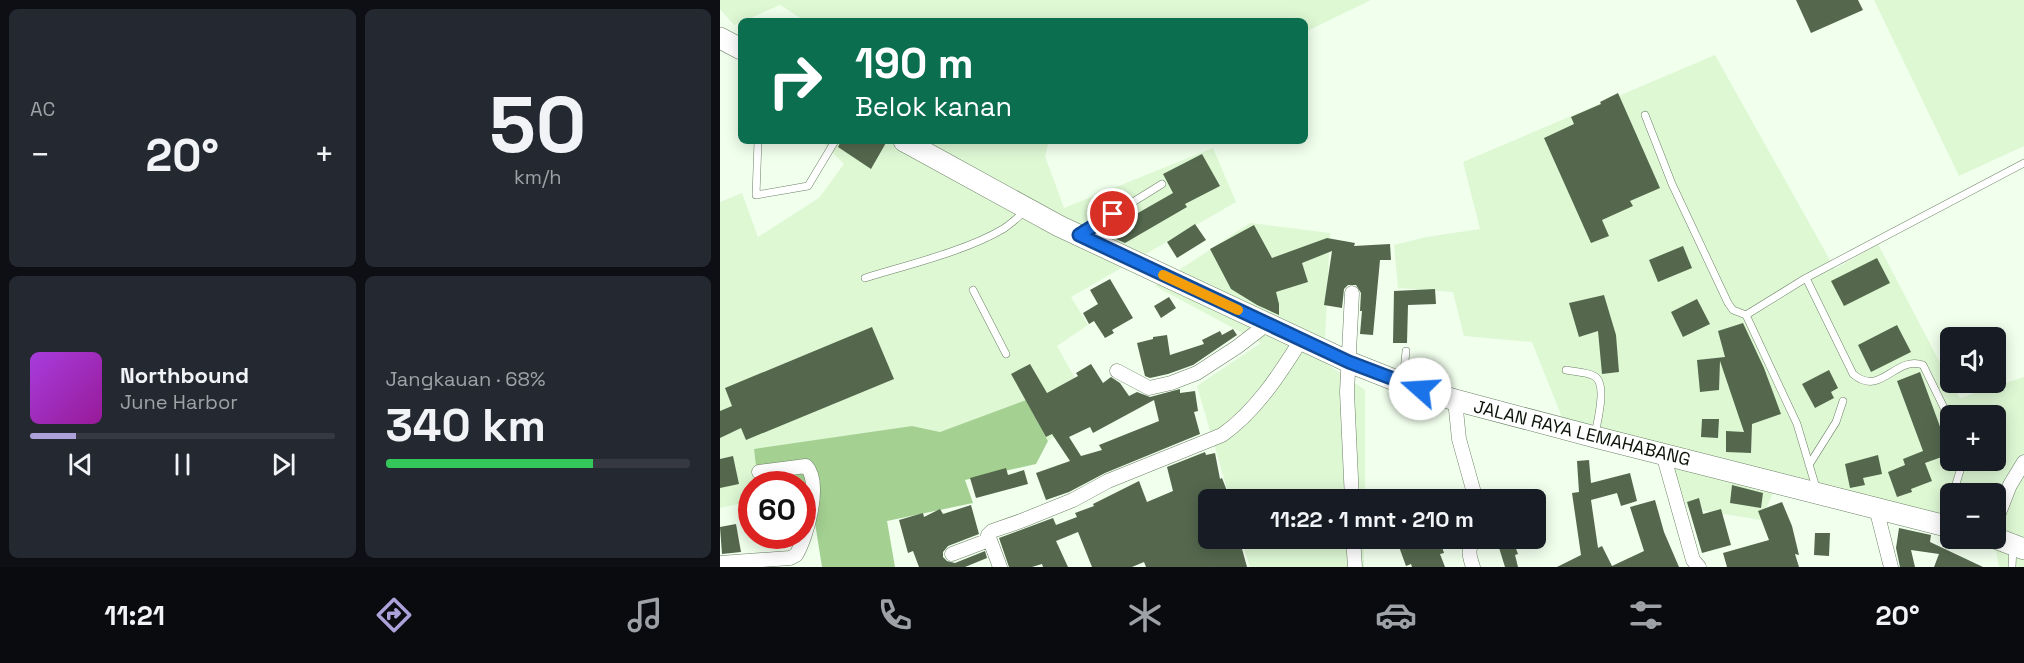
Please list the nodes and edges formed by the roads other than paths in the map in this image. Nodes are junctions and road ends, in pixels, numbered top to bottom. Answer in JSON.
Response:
{"nodes":[{"id":1,"x":720,"y":38,"type":"edge"},
{"id":2,"x":738,"y":47,"type":"edge"},
{"id":3,"x":1645,"y":115,"type":"dead end"},
{"id":4,"x":758,"y":144,"type":"edge"},
{"id":5,"x":833,"y":144,"type":"edge"},
{"id":6,"x":909,"y":144,"type":"edge"},
{"id":7,"x":2024,"y":163,"type":"edge"},
{"id":8,"x":1162,"y":184,"type":"dead end"},
{"id":9,"x":1027,"y":209,"type":"junction"},
{"id":10,"x":1079,"y":235,"type":"junction"},
{"id":11,"x":865,"y":278,"type":"dead end"},
{"id":12,"x":1806,"y":278,"type":"junction"},
{"id":13,"x":973,"y":290,"type":"dead end"},
{"id":14,"x":1352,"y":293,"type":"dead end"},
{"id":15,"x":1746,"y":315,"type":"junction"},
{"id":16,"x":1267,"y":324,"type":"junction"},
{"id":17,"x":1301,"y":340,"type":"junction"},
{"id":18,"x":1406,"y":351,"type":"dead end"},
{"id":19,"x":1006,"y":354,"type":"dead end"},
{"id":20,"x":1349,"y":362,"type":"junction"},
{"id":21,"x":1566,"y":370,"type":"dead end"},
{"id":22,"x":1117,"y":371,"type":"dead end"},
{"id":23,"x":1402,"y":383,"type":"junction"},
{"id":24,"x":1455,"y":400,"type":"junction"},
{"id":25,"x":1843,"y":402,"type":"dead end"},
{"id":26,"x":1943,"y":405,"type":"edge"},
{"id":27,"x":1595,"y":437,"type":"junction"},
{"id":28,"x":1663,"y":454,"type":"junction"},
{"id":29,"x":2024,"y":462,"type":"edge"},
{"id":30,"x":1809,"y":465,"type":"junction"},
{"id":31,"x":766,"y":471,"type":"edge"},
{"id":32,"x":810,"y":471,"type":"edge"},
{"id":33,"x":1351,"y":489,"type":"edge"},
{"id":34,"x":1473,"y":489,"type":"edge"},
{"id":35,"x":1817,"y":493,"type":"junction"},
{"id":36,"x":2006,"y":495,"type":"edge"},
{"id":37,"x":1876,"y":508,"type":"junction"},
{"id":38,"x":1940,"y":524,"type":"edge"},
{"id":39,"x":989,"y":540,"type":"junction"},
{"id":40,"x":2011,"y":544,"type":"edge"},
{"id":41,"x":799,"y":549,"type":"edge"},
{"id":42,"x":1354,"y":549,"type":"edge"},
{"id":43,"x":1468,"y":549,"type":"edge"},
{"id":44,"x":952,"y":555,"type":"dead end"},
{"id":45,"x":720,"y":563,"type":"edge"},
{"id":46,"x":1692,"y":565,"type":"edge"},
{"id":47,"x":1000,"y":567,"type":"edge"},
{"id":48,"x":1355,"y":567,"type":"edge"},
{"id":49,"x":1473,"y":567,"type":"edge"},
{"id":50,"x":1891,"y":567,"type":"edge"},
{"id":51,"x":2012,"y":567,"type":"edge"}],
"edges":[{"from":1,"to":2,"type":"main road"},
{"from":3,"to":15,"type":"lane"},
{"from":4,"to":5,"type":"lane"},
{"from":6,"to":9,"type":"main road","name":"JALAN RAYA LEMAHABANG"},
{"from":7,"to":12,"type":"lane"},
{"from":8,"to":10,"type":"lane"},
{"from":9,"to":10,"type":"main road","name":"JALAN RAYA LEMAHABANG"},
{"from":9,"to":11,"type":"lane"},
{"from":10,"to":16,"type":"main road","name":"JALAN RAYA LEMAHABANG"},
{"from":12,"to":15,"type":"lane"},
{"from":12,"to":26,"type":"lane"},
{"from":13,"to":19,"type":"lane"},
{"from":14,"to":20,"type":"street"},
{"from":15,"to":30,"type":"lane"},
{"from":16,"to":17,"type":"main road","name":"JALAN RAYA LEMAHABANG"},
{"from":16,"to":22,"type":"street"},
{"from":17,"to":20,"type":"main road","name":"JALAN RAYA LEMAHABANG"},
{"from":17,"to":39,"type":"street"},
{"from":18,"to":23,"type":"lane"},
{"from":20,"to":23,"type":"main road","name":"JALAN RAYA LEMAHABANG"},
{"from":20,"to":33,"type":"street"},
{"from":21,"to":27,"type":"lane"},
{"from":23,"to":24,"type":"main road","name":"JALAN RAYA LEMAHABANG"},
{"from":24,"to":27,"type":"main road","name":"JALAN RAYA LEMAHABANG"},
{"from":24,"to":34,"type":"street"},
{"from":25,"to":30,"type":"lane"},
{"from":27,"to":28,"type":"main road","name":"JALAN RAYA LEMAHABANG"},
{"from":28,"to":35,"type":"main road","name":"JALAN RAYA LEMAHABANG"},
{"from":28,"to":46,"type":"street"},
{"from":29,"to":36,"type":"street"},
{"from":30,"to":35,"type":"lane"},
{"from":31,"to":32,"type":"street"},
{"from":35,"to":37,"type":"main road","name":"JALAN RAYA LEMAHABANG"},
{"from":37,"to":38,"type":"main road","name":"JALAN RAYA LEMAHABANG"},
{"from":37,"to":50,"type":"street"},
{"from":39,"to":44,"type":"street"},
{"from":39,"to":47,"type":"street"},
{"from":40,"to":51,"type":"lane"},
{"from":41,"to":45,"type":"street"},
{"from":42,"to":48,"type":"street"},
{"from":43,"to":49,"type":"street"}]}
